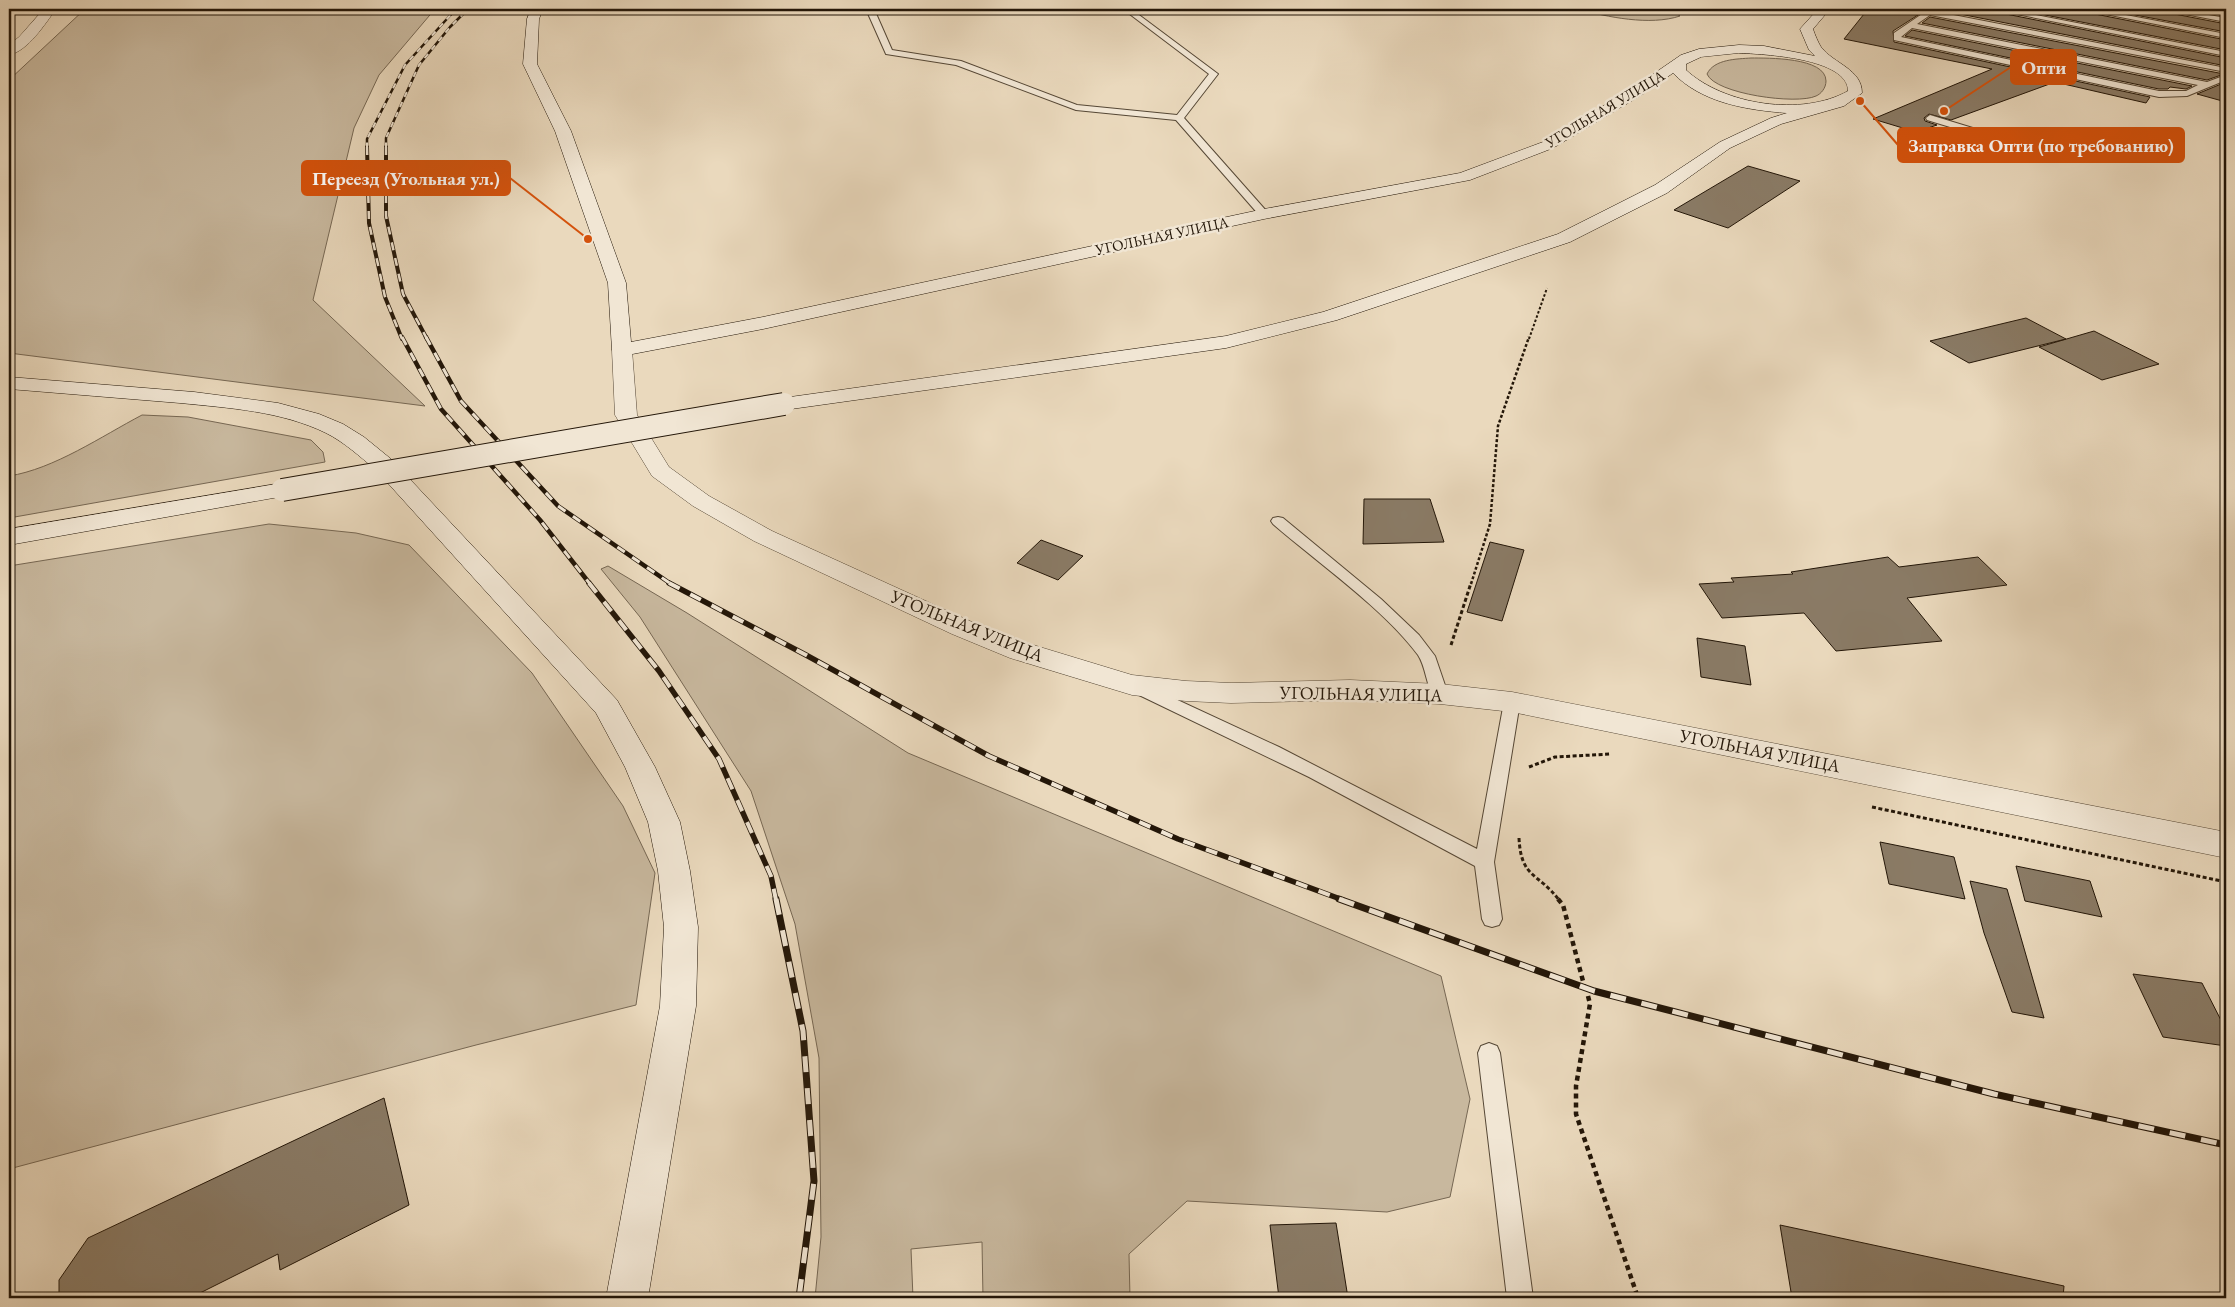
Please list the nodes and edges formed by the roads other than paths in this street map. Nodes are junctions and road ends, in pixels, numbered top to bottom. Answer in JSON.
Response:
{"nodes":[{"id":1,"x":50,"y":9,"type":"edge"},
{"id":2,"x":536,"y":9,"type":"edge"},
{"id":3,"x":870,"y":9,"type":"edge"},
{"id":4,"x":1127,"y":9,"type":"edge"},
{"id":5,"x":1824,"y":9,"type":"edge"},
{"id":6,"x":1910,"y":9,"type":"edge"},
{"id":7,"x":1995,"y":9,"type":"edge"},
{"id":8,"x":2084,"y":9,"type":"edge"},
{"id":9,"x":2163,"y":9,"type":"edge"},
{"id":10,"x":1929,"y":10,"type":"edge"},
{"id":11,"x":2226,"y":20,"type":"edge"},
{"id":12,"x":1911,"y":26,"type":"junction"},
{"id":13,"x":1806,"y":29,"type":"junction"},
{"id":14,"x":2226,"y":36,"type":"edge"},
{"id":15,"x":1739,"y":49,"type":"junction"},
{"id":16,"x":9,"y":51,"type":"edge"},
{"id":17,"x":2226,"y":54,"type":"edge"},
{"id":18,"x":1679,"y":64,"type":"junction"},
{"id":19,"x":1832,"y":64,"type":"junction"},
{"id":20,"x":2226,"y":70,"type":"edge"},
{"id":21,"x":2226,"y":77,"type":"edge"},
{"id":22,"x":2209,"y":85,"type":"junction"},
{"id":23,"x":1638,"y":91,"type":"junction"},
{"id":24,"x":1713,"y":94,"type":"junction"},
{"id":25,"x":1817,"y":109,"type":"junction"},
{"id":26,"x":1179,"y":118,"type":"junction"},
{"id":27,"x":1930,"y":118,"type":"dead end"},
{"id":28,"x":1726,"y":145,"type":"junction"},
{"id":29,"x":2019,"y":145,"type":"dead end"},
{"id":30,"x":1264,"y":214,"type":"junction"},
{"id":31,"x":622,"y":350,"type":"junction"},
{"id":32,"x":9,"y":383,"type":"edge"},
{"id":33,"x":1278,"y":521,"type":"dead end"},
{"id":34,"x":9,"y":537,"type":"edge"},
{"id":35,"x":1436,"y":681,"type":"junction"},
{"id":36,"x":1132,"y":684,"type":"junction"},
{"id":37,"x":1512,"y":702,"type":"junction"},
{"id":38,"x":2226,"y":845,"type":"edge"},
{"id":39,"x":1484,"y":862,"type":"junction"},
{"id":40,"x":1492,"y":919,"type":"dead end"},
{"id":41,"x":1489,"y":1053,"type":"dead end"},
{"id":42,"x":627,"y":1298,"type":"edge"},
{"id":43,"x":1520,"y":1298,"type":"edge"}],
"edges":[{"from":1,"to":16,"type":"main road"},
{"from":2,"to":31,"type":"main road","name":"УГОЛЬНАЯ УЛИЦА"},
{"from":3,"to":26,"type":"lane"},
{"from":4,"to":26,"type":"lane"},
{"from":5,"to":13,"type":"main road"},
{"from":6,"to":10,"type":"lane"},
{"from":7,"to":17,"type":"lane"},
{"from":8,"to":14,"type":"lane"},
{"from":9,"to":11,"type":"lane"},
{"from":10,"to":12,"type":"lane"},
{"from":10,"to":20,"type":"lane"},
{"from":12,"to":22,"type":"lane"},
{"from":12,"to":22,"type":"lane"},
{"from":13,"to":15,"type":"main road"},
{"from":13,"to":19,"type":"main road"},
{"from":15,"to":18,"type":"main road","name":"УГОЛЬНАЯ УЛИЦА"},
{"from":15,"to":19,"type":"main road"},
{"from":18,"to":23,"type":"main road","name":"УГОЛЬНАЯ УЛИЦА"},
{"from":18,"to":24,"type":"main road"},
{"from":19,"to":25,"type":"main road"},
{"from":21,"to":22,"type":"lane"},
{"from":23,"to":24,"type":"main road"},
{"from":23,"to":30,"type":"main road","name":"УГОЛЬНАЯ УЛИЦА"},
{"from":24,"to":25,"type":"main road"},
{"from":24,"to":28,"type":"main road"},
{"from":25,"to":28,"type":"main road"},
{"from":26,"to":30,"type":"lane"},
{"from":27,"to":29,"type":"lane"},
{"from":28,"to":34,"type":"main road","bridge":true},
{"from":30,"to":31,"type":"main road","name":"УГОЛЬНАЯ УЛИЦА"},
{"from":31,"to":36,"type":"main road","name":"УГОЛЬНАЯ УЛИЦА"},
{"from":32,"to":42,"type":"main road"},
{"from":33,"to":35,"type":"lane"},
{"from":35,"to":36,"type":"main road","name":"УГОЛЬНАЯ УЛИЦА"},
{"from":35,"to":37,"type":"main road","name":"УГОЛЬНАЯ УЛИЦА"},
{"from":36,"to":39,"type":"lane"},
{"from":37,"to":38,"type":"main road","name":"УГОЛЬНАЯ УЛИЦА"},
{"from":37,"to":39,"type":"lane"},
{"from":39,"to":40,"type":"lane"},
{"from":41,"to":43,"type":"lane"}]}
